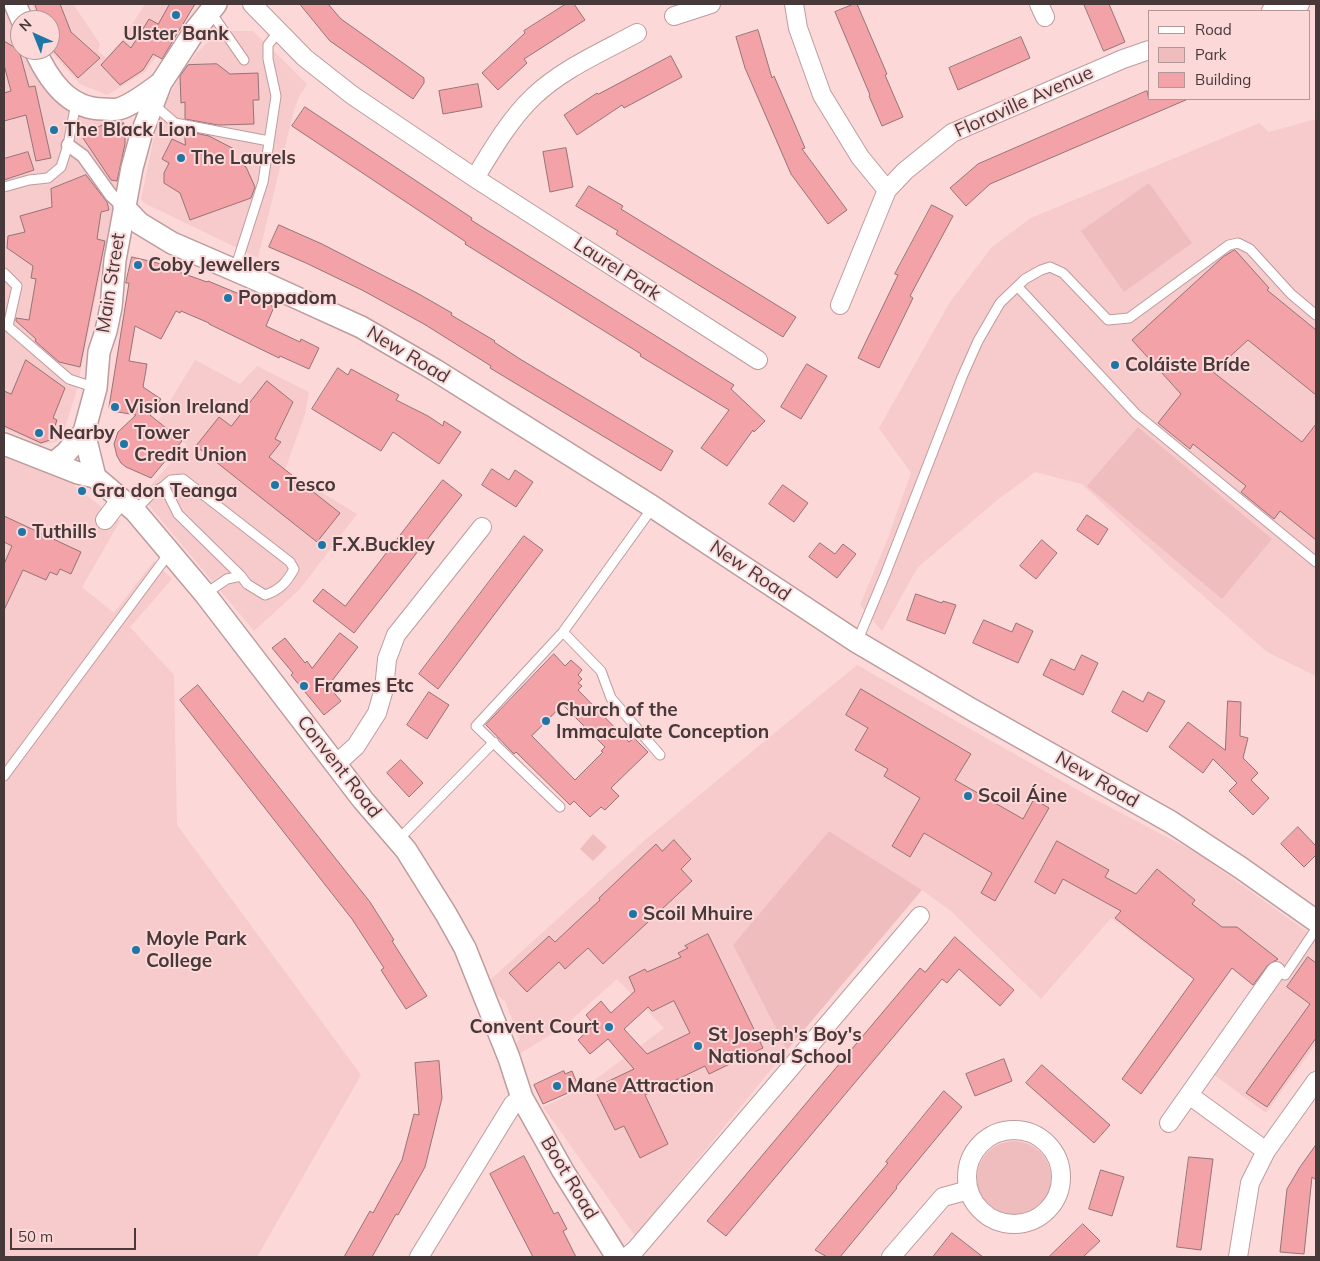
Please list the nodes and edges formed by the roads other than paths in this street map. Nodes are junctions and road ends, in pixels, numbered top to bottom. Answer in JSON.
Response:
{"nodes":[{"id":1,"x":252,"y":4,"type":"edge"},
{"id":2,"x":711,"y":4,"type":"edge"},
{"id":3,"x":794,"y":4,"type":"edge"},
{"id":4,"x":1300,"y":4,"type":"edge"},
{"id":5,"x":213,"y":7,"type":"edge"},
{"id":6,"x":1274,"y":10,"type":"edge"},
{"id":7,"x":674,"y":16,"type":"dead end"},
{"id":8,"x":279,"y":31,"type":"junction"},
{"id":9,"x":637,"y":33,"type":"dead end"},
{"id":10,"x":1148,"y":50,"type":"edge"},
{"id":11,"x":40,"y":60,"type":"edge"},
{"id":12,"x":244,"y":60,"type":"dead end"},
{"id":13,"x":153,"y":94,"type":"junction"},
{"id":14,"x":76,"y":103,"type":"junction"},
{"id":15,"x":119,"y":109,"type":"junction"},
{"id":16,"x":141,"y":135,"type":"junction"},
{"id":17,"x":269,"y":140,"type":"junction"},
{"id":18,"x":68,"y":145,"type":"junction"},
{"id":19,"x":475,"y":178,"type":"junction"},
{"id":20,"x":4,"y":187,"type":"edge"},
{"id":21,"x":887,"y":190,"type":"junction"},
{"id":22,"x":122,"y":214,"type":"junction"},
{"id":23,"x":172,"y":242,"type":"junction"},
{"id":24,"x":118,"y":245,"type":"junction"},
{"id":25,"x":235,"y":270,"type":"junction"},
{"id":26,"x":4,"y":273,"type":"edge"},
{"id":27,"x":1018,"y":287,"type":"junction"},
{"id":28,"x":840,"y":305,"type":"dead end"},
{"id":29,"x":1316,"y":314,"type":"edge"},
{"id":30,"x":6,"y":324,"type":"edge"},
{"id":31,"x":758,"y":360,"type":"dead end"},
{"id":32,"x":96,"y":388,"type":"junction"},
{"id":33,"x":84,"y":432,"type":"junction"},
{"id":34,"x":4,"y":444,"type":"edge"},
{"id":35,"x":54,"y":463,"type":"junction"},
{"id":36,"x":95,"y":477,"type":"junction"},
{"id":37,"x":164,"y":486,"type":"junction"},
{"id":38,"x":128,"y":505,"type":"junction"},
{"id":39,"x":653,"y":507,"type":"junction"},
{"id":40,"x":105,"y":520,"type":"dead end"},
{"id":41,"x":482,"y":527,"type":"dead end"},
{"id":42,"x":170,"y":551,"type":"junction"},
{"id":43,"x":1316,"y":562,"type":"edge"},
{"id":44,"x":242,"y":576,"type":"junction"},
{"id":45,"x":205,"y":594,"type":"junction"},
{"id":46,"x":563,"y":632,"type":"junction"},
{"id":47,"x":857,"y":642,"type":"junction"},
{"id":48,"x":494,"y":742,"type":"junction"},
{"id":49,"x":660,"y":754,"type":"dead end"},
{"id":50,"x":336,"y":764,"type":"junction"},
{"id":51,"x":4,"y":776,"type":"edge"},
{"id":52,"x":560,"y":807,"type":"dead end"},
{"id":53,"x":398,"y":840,"type":"junction"},
{"id":54,"x":920,"y":916,"type":"dead end"},
{"id":55,"x":1316,"y":920,"type":"edge"},
{"id":56,"x":1316,"y":928,"type":"edge"},
{"id":57,"x":1280,"y":973,"type":"joint"},
{"id":58,"x":1316,"y":1081,"type":"edge"},
{"id":59,"x":1189,"y":1095,"type":"junction"},
{"id":60,"x":522,"y":1098,"type":"junction"},
{"id":61,"x":1170,"y":1123,"type":"dead end"},
{"id":62,"x":1266,"y":1151,"type":"junction"},
{"id":63,"x":969,"y":1190,"type":"junction"},
{"id":64,"x":419,"y":1257,"type":"edge"},
{"id":65,"x":617,"y":1257,"type":"edge"},
{"id":66,"x":627,"y":1257,"type":"edge"},
{"id":67,"x":891,"y":1257,"type":"edge"},
{"id":68,"x":1238,"y":1257,"type":"edge"}],
"edges":[{"from":1,"to":8,"type":"street","name":"Laurel Park"},
{"from":2,"to":7,"type":"street"},
{"from":3,"to":21,"type":"street"},
{"from":4,"to":6,"type":"street"},
{"from":5,"to":12,"type":"lane"},
{"from":5,"to":13,"type":"street","name":"Main Street"},
{"from":8,"to":17,"type":"lane"},
{"from":8,"to":19,"type":"street","name":"Laurel Park"},
{"from":9,"to":19,"type":"street"},
{"from":10,"to":21,"type":"street","name":"Floraville Avenue"},
{"from":11,"to":14,"type":"street"},
{"from":13,"to":15,"type":"street"},
{"from":13,"to":16,"type":"street","name":"Main Street"},
{"from":13,"to":17,"type":"lane"},
{"from":14,"to":15,"type":"street"},
{"from":14,"to":18,"type":"lane"},
{"from":15,"to":16,"type":"street"},
{"from":16,"to":22,"type":"street","name":"Main Street"},
{"from":17,"to":25,"type":"lane"},
{"from":18,"to":20,"type":"lane"},
{"from":18,"to":22,"type":"street"},
{"from":19,"to":31,"type":"street","name":"Laurel Park"},
{"from":21,"to":28,"type":"street","name":"Floraville Avenue"},
{"from":22,"to":23,"type":"street","name":"New Road"},
{"from":22,"to":24,"type":"street","name":"Main Street"},
{"from":23,"to":24,"type":"street","name":"New Road"},
{"from":23,"to":25,"type":"street","name":"New Road"},
{"from":24,"to":32,"type":"street","name":"Main Street"},
{"from":25,"to":39,"type":"street","name":"New Road"},
{"from":26,"to":30,"type":"lane"},
{"from":27,"to":29,"type":"lane"},
{"from":27,"to":43,"type":"lane"},
{"from":27,"to":47,"type":"lane"},
{"from":30,"to":32,"type":"lane"},
{"from":32,"to":33,"type":"street","name":"Main Street"},
{"from":33,"to":35,"type":"street","name":"Main Street"},
{"from":33,"to":36,"type":"street","name":"Main Street"},
{"from":34,"to":35,"type":"street"},
{"from":35,"to":36,"type":"street"},
{"from":36,"to":38,"type":"street","name":"Convent Road"},
{"from":37,"to":38,"type":"lane"},
{"from":37,"to":44,"type":"lane"},
{"from":37,"to":44,"type":"lane"},
{"from":38,"to":40,"type":"street"},
{"from":38,"to":42,"type":"street","name":"Convent Road"},
{"from":39,"to":46,"type":"lane"},
{"from":39,"to":47,"type":"street","name":"New Road"},
{"from":41,"to":50,"type":"street"},
{"from":42,"to":45,"type":"street","name":"Convent Road"},
{"from":42,"to":51,"type":"lane"},
{"from":44,"to":45,"type":"lane"},
{"from":45,"to":50,"type":"street","name":"Convent Road"},
{"from":46,"to":48,"type":"lane"},
{"from":46,"to":49,"type":"lane"},
{"from":47,"to":55,"type":"street","name":"New Road"},
{"from":48,"to":52,"type":"lane"},
{"from":48,"to":53,"type":"lane"},
{"from":50,"to":53,"type":"street","name":"Convent Road"},
{"from":53,"to":60,"type":"street","name":"Convent Road"},
{"from":54,"to":66,"type":"street"},
{"from":56,"to":57,"type":"lane"},
{"from":57,"to":59,"type":"street"},
{"from":58,"to":62,"type":"street"},
{"from":59,"to":61,"type":"street"},
{"from":59,"to":62,"type":"street"},
{"from":60,"to":64,"type":"street"},
{"from":60,"to":65,"type":"street","name":"Boot Road"},
{"from":62,"to":68,"type":"street"},
{"from":63,"to":63,"type":"street"},
{"from":63,"to":67,"type":"street"}]}
